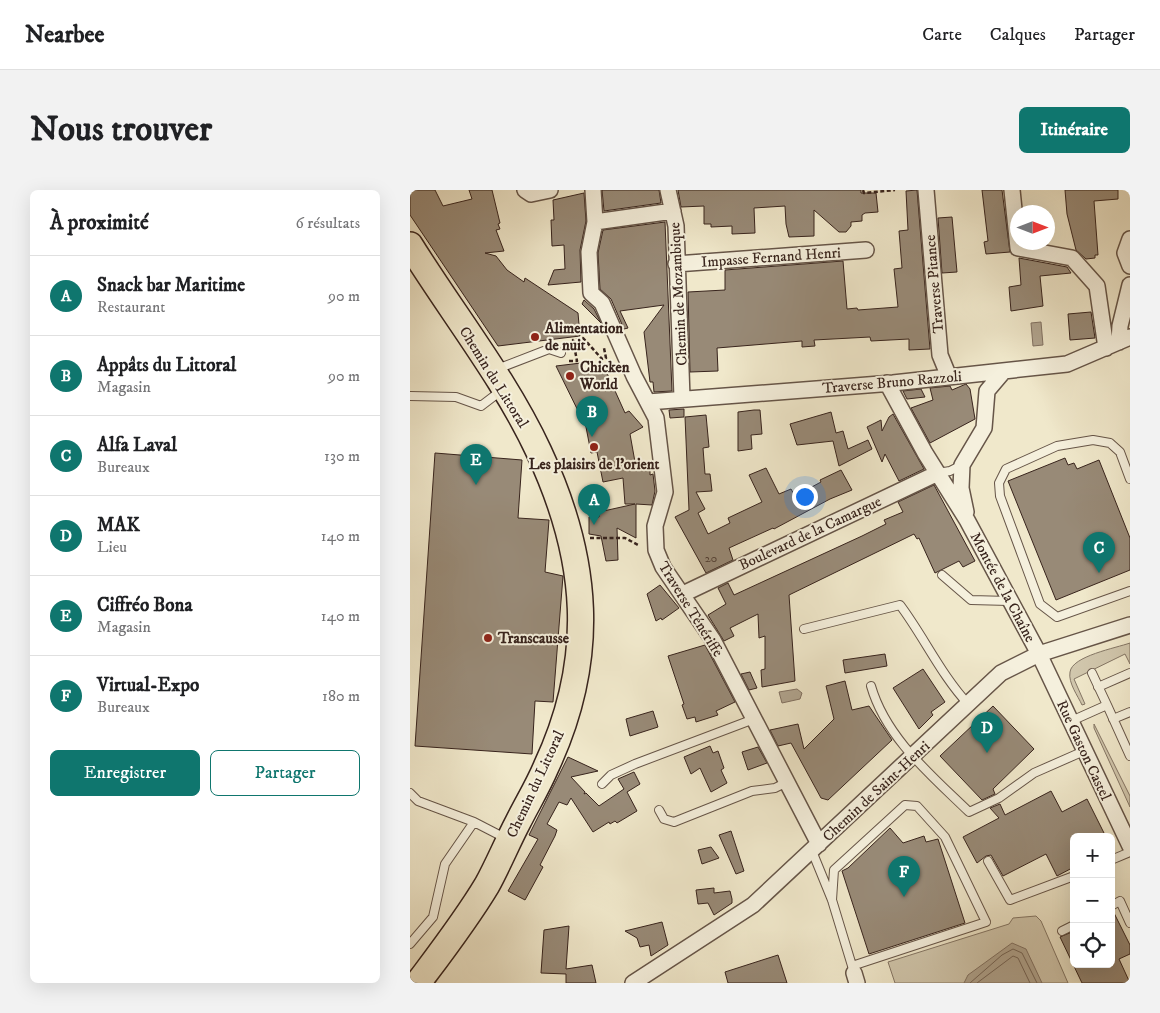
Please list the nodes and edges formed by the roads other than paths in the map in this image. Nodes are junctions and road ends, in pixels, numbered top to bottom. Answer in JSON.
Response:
{"nodes":[{"id":1,"x":525,"y":190,"type":"edge"},
{"id":2,"x":550,"y":190,"type":"edge"},
{"id":3,"x":594,"y":190,"type":"edge"},
{"id":4,"x":668,"y":190,"type":"edge"},
{"id":5,"x":926,"y":190,"type":"edge"},
{"id":6,"x":1012,"y":190,"type":"edge"},
{"id":7,"x":673,"y":211,"type":"junction"},
{"id":8,"x":594,"y":222,"type":"junction"},
{"id":9,"x":1130,"y":239,"type":"edge"},
{"id":10,"x":410,"y":245,"type":"edge"},
{"id":11,"x":866,"y":250,"type":"dead end"},
{"id":12,"x":676,"y":264,"type":"junction"},
{"id":13,"x":1130,"y":266,"type":"edge"},
{"id":14,"x":1130,"y":285,"type":"edge"},
{"id":15,"x":1118,"y":342,"type":"edge"},
{"id":16,"x":561,"y":353,"type":"road end"},
{"id":17,"x":1004,"y":371,"type":"junction"},
{"id":18,"x":949,"y":377,"type":"junction"},
{"id":19,"x":499,"y":380,"type":"junction"},
{"id":20,"x":887,"y":383,"type":"junction"},
{"id":21,"x":410,"y":396,"type":"edge"},
{"id":22,"x":682,"y":398,"type":"junction"},
{"id":23,"x":648,"y":402,"type":"junction"},
{"id":24,"x":962,"y":465,"type":"junction"},
{"id":25,"x":938,"y":473,"type":"junction"},
{"id":26,"x":1130,"y":479,"type":"edge"},
{"id":27,"x":968,"y":520,"type":"junction"},
{"id":28,"x":942,"y":575,"type":"dead end"},
{"id":29,"x":1130,"y":591,"type":"edge"},
{"id":30,"x":683,"y":594,"type":"junction"},
{"id":31,"x":1009,"y":601,"type":"junction"},
{"id":32,"x":1130,"y":625,"type":"edge"},
{"id":33,"x":804,"y":629,"type":"dead end"},
{"id":34,"x":1039,"y":654,"type":"junction"},
{"id":35,"x":1092,"y":673,"type":"dead end"},
{"id":36,"x":1130,"y":673,"type":"edge"},
{"id":37,"x":871,"y":686,"type":"dead end"},
{"id":38,"x":1098,"y":687,"type":"junction"},
{"id":39,"x":969,"y":705,"type":"junction"},
{"id":40,"x":1106,"y":705,"type":"junction"},
{"id":41,"x":1130,"y":712,"type":"edge"},
{"id":42,"x":754,"y":719,"type":"junction"},
{"id":43,"x":1113,"y":719,"type":"junction"},
{"id":44,"x":1069,"y":722,"type":"junction"},
{"id":45,"x":1084,"y":751,"type":"junction"},
{"id":46,"x":1130,"y":754,"type":"edge"},
{"id":47,"x":912,"y":756,"type":"junction"},
{"id":48,"x":787,"y":782,"type":"junction"},
{"id":49,"x":602,"y":784,"type":"dead end"},
{"id":50,"x":410,"y":793,"type":"edge"},
{"id":51,"x":410,"y":798,"type":"edge"},
{"id":52,"x":418,"y":800,"type":"junction"},
{"id":53,"x":659,"y":810,"type":"dead end"},
{"id":54,"x":474,"y":822,"type":"junction"},
{"id":55,"x":509,"y":840,"type":"junction"},
{"id":56,"x":1130,"y":846,"type":"edge"},
{"id":57,"x":816,"y":847,"type":"junction"},
{"id":58,"x":1130,"y":852,"type":"edge"},
{"id":59,"x":1115,"y":858,"type":"edge"},
{"id":60,"x":988,"y":861,"type":"dead end"},
{"id":61,"x":1070,"y":878,"type":"edge"},
{"id":62,"x":832,"y":900,"type":"junction"},
{"id":63,"x":1115,"y":904,"type":"edge"},
{"id":64,"x":1130,"y":923,"type":"edge"},
{"id":65,"x":1070,"y":927,"type":"edge"},
{"id":66,"x":1062,"y":931,"type":"dead end"},
{"id":67,"x":410,"y":944,"type":"edge"},
{"id":68,"x":854,"y":974,"type":"edge"},
{"id":69,"x":418,"y":983,"type":"edge"},
{"id":70,"x":633,"y":983,"type":"edge"}],
"edges":[{"from":1,"to":2,"type":"street"},
{"from":3,"to":8,"type":"street"},
{"from":4,"to":7,"type":"street","name":"Chemin de Mozambique"},
{"from":5,"to":18,"type":"street","name":"Traverse Pitance"},
{"from":6,"to":15,"type":"street"},
{"from":7,"to":8,"type":"street"},
{"from":7,"to":12,"type":"street","name":"Chemin de Mozambique"},
{"from":8,"to":23,"type":"street","name":"Traverse Ténériffe"},
{"from":9,"to":13,"type":"street"},
{"from":10,"to":19,"type":"main road","name":"Chemin du Littoral"},
{"from":11,"to":12,"type":"street","name":"Impasse Fernand Henri"},
{"from":12,"to":22,"type":"street","name":"Chemin de Mozambique"},
{"from":14,"to":15,"type":"street"},
{"from":15,"to":17,"type":"street","name":"Traverse Bruno Razzoli"},
{"from":16,"to":19,"type":"lane"},
{"from":17,"to":18,"type":"street","name":"Traverse Bruno Razzoli"},
{"from":17,"to":24,"type":"street","name":"Montée de la Chaîne"},
{"from":18,"to":20,"type":"street","name":"Traverse Bruno Razzoli"},
{"from":19,"to":21,"type":"lane"},
{"from":19,"to":55,"type":"main road","name":"Chemin du Littoral"},
{"from":20,"to":22,"type":"street","name":"Traverse Bruno Razzoli"},
{"from":20,"to":25,"type":"street","name":"Montée de la Chaîne"},
{"from":22,"to":23,"type":"street","name":"Traverse Bruno Razzoli"},
{"from":23,"to":30,"type":"street","name":"Traverse Ténériffe"},
{"from":24,"to":25,"type":"lane"},
{"from":24,"to":27,"type":"street","name":"Montée de la Chaîne"},
{"from":25,"to":27,"type":"street","name":"Montée de la Chaîne"},
{"from":25,"to":30,"type":"street","name":"Boulevard de la Camargue"},
{"from":26,"to":29,"type":"lane"},
{"from":27,"to":31,"type":"street","name":"Montée de la Chaîne"},
{"from":28,"to":31,"type":"lane"},
{"from":30,"to":42,"type":"street","name":"Traverse Ténériffe"},
{"from":31,"to":34,"type":"street","name":"Montée de la Chaîne"},
{"from":32,"to":34,"type":"street","name":"Chemin de Saint-Henri"},
{"from":33,"to":39,"type":"lane"},
{"from":34,"to":39,"type":"street","name":"Chemin de Saint-Henri"},
{"from":34,"to":44,"type":"street","name":"Rue Gaston Castel"},
{"from":35,"to":38,"type":"lane"},
{"from":36,"to":38,"type":"lane"},
{"from":37,"to":47,"type":"lane"},
{"from":38,"to":40,"type":"lane"},
{"from":39,"to":47,"type":"street","name":"Chemin de Saint-Henri"},
{"from":40,"to":43,"type":"lane"},
{"from":40,"to":44,"type":"lane"},
{"from":41,"to":43,"type":"lane"},
{"from":42,"to":48,"type":"street","name":"Traverse Ténériffe"},
{"from":42,"to":49,"type":"lane"},
{"from":43,"to":46,"type":"lane"},
{"from":44,"to":45,"type":"street","name":"Rue Gaston Castel"},
{"from":45,"to":47,"type":"lane"},
{"from":45,"to":56,"type":"street","name":"Rue Gaston Castel"},
{"from":47,"to":57,"type":"street","name":"Chemin de Saint-Henri"},
{"from":48,"to":53,"type":"lane"},
{"from":48,"to":57,"type":"street","name":"Traverse Ténériffe"},
{"from":50,"to":52,"type":"lane"},
{"from":51,"to":52,"type":"lane"},
{"from":52,"to":54,"type":"lane"},
{"from":54,"to":55,"type":"lane"},
{"from":54,"to":67,"type":"lane"},
{"from":55,"to":69,"type":"main road","name":"Chemin du Littoral"},
{"from":57,"to":62,"type":"lane"},
{"from":57,"to":70,"type":"street","name":"Chemin de Saint-Henri"},
{"from":58,"to":59,"type":"lane"},
{"from":60,"to":61,"type":"lane"},
{"from":62,"to":68,"type":"lane"},
{"from":62,"to":68,"type":"lane"},
{"from":63,"to":64,"type":"lane"},
{"from":65,"to":66,"type":"lane"}]}
